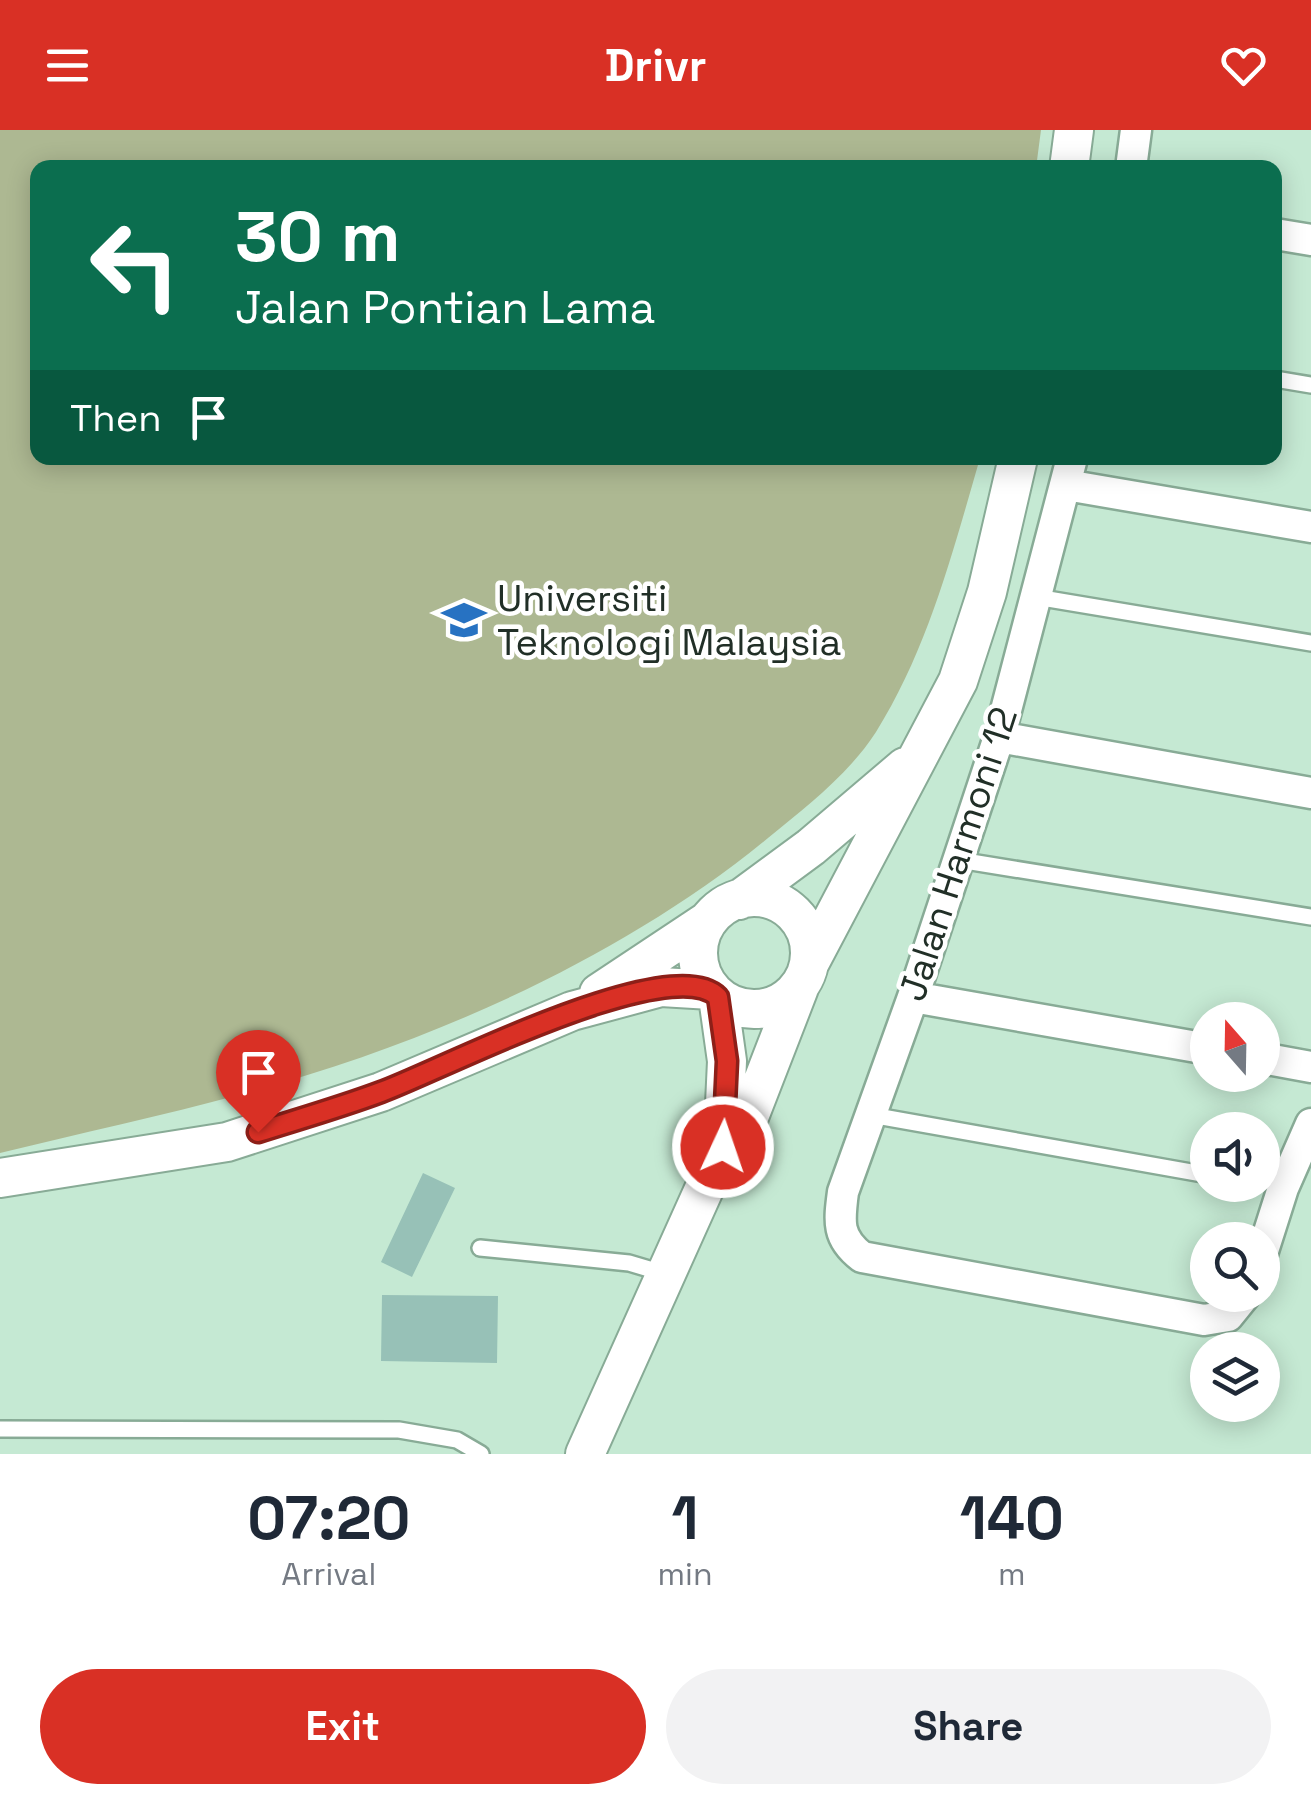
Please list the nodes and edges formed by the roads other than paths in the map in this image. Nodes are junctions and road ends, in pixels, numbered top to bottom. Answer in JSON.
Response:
{"nodes":[{"id":1,"x":1074,"y":130,"type":"edge"},
{"id":2,"x":1136,"y":130,"type":"edge"},
{"id":3,"x":1070,"y":160,"type":"edge"},
{"id":4,"x":1131,"y":160,"type":"edge"},
{"id":5,"x":1282,"y":235,"type":"edge"},
{"id":6,"x":1311,"y":240,"type":"edge"},
{"id":7,"x":1282,"y":380,"type":"edge"},
{"id":8,"x":1311,"y":386,"type":"edge"},
{"id":9,"x":1016,"y":465,"type":"edge"},
{"id":10,"x":1069,"y":471,"type":"edge"},
{"id":11,"x":1311,"y":527,"type":"edge"},
{"id":12,"x":1036,"y":597,"type":"junction"},
{"id":13,"x":1311,"y":643,"type":"edge"},
{"id":14,"x":999,"y":736,"type":"junction"},
{"id":15,"x":924,"y":750,"type":"junction"},
{"id":16,"x":1311,"y":793,"type":"edge"},
{"id":17,"x":958,"y":860,"type":"junction"},
{"id":18,"x":724,"y":910,"type":"junction"},
{"id":19,"x":1311,"y":917,"type":"edge"},
{"id":20,"x":804,"y":974,"type":"junction"},
{"id":21,"x":714,"y":993,"type":"junction"},
{"id":22,"x":913,"y":997,"type":"junction"},
{"id":23,"x":572,"y":1011,"type":"junction"},
{"id":24,"x":1190,"y":1046,"type":"edge"},
{"id":25,"x":1280,"y":1061,"type":"edge"},
{"id":26,"x":1311,"y":1067,"type":"edge"},
{"id":27,"x":871,"y":1115,"type":"junction"},
{"id":28,"x":1311,"y":1124,"type":"edge"},
{"id":29,"x":723,"y":1147,"type":"junction"},
{"id":30,"x":1190,"y":1172,"type":"edge"},
{"id":31,"x":1280,"y":1175,"type":"edge"},
{"id":32,"x":0,"y":1178,"type":"edge"},
{"id":33,"x":480,"y":1248,"type":"dead end"},
{"id":34,"x":666,"y":1274,"type":"junction"},
{"id":35,"x":1222,"y":1312,"type":"edge"},
{"id":36,"x":0,"y":1429,"type":"edge"},
{"id":37,"x":481,"y":1454,"type":"edge"},
{"id":38,"x":586,"y":1454,"type":"edge"}],
"edges":[{"from":1,"to":3,"type":"street"},
{"from":2,"to":4,"type":"street"},
{"from":5,"to":6,"type":"street"},
{"from":7,"to":8,"type":"lane"},
{"from":9,"to":15,"type":"street"},
{"from":10,"to":11,"type":"street"},
{"from":10,"to":12,"type":"street","name":"Jalan Harmoni 12"},
{"from":12,"to":13,"type":"lane"},
{"from":12,"to":14,"type":"street","name":"Jalan Harmoni 12"},
{"from":14,"to":16,"type":"street"},
{"from":14,"to":17,"type":"street","name":"Jalan Harmoni 12"},
{"from":15,"to":18,"type":"street"},
{"from":15,"to":20,"type":"street"},
{"from":17,"to":19,"type":"lane"},
{"from":17,"to":22,"type":"street","name":"Jalan Harmoni 12"},
{"from":18,"to":20,"type":"street"},
{"from":18,"to":21,"type":"street"},
{"from":18,"to":23,"type":"street"},
{"from":20,"to":21,"type":"street"},
{"from":20,"to":29,"type":"street"},
{"from":21,"to":23,"type":"street"},
{"from":21,"to":29,"type":"street"},
{"from":22,"to":24,"type":"street"},
{"from":22,"to":27,"type":"street","name":"Jalan Harmoni 12"},
{"from":23,"to":32,"type":"street"},
{"from":25,"to":26,"type":"street"},
{"from":27,"to":30,"type":"lane"},
{"from":27,"to":35,"type":"street","name":"Jalan Harmoni 12"},
{"from":28,"to":31,"type":"street"},
{"from":29,"to":34,"type":"street"},
{"from":33,"to":34,"type":"lane"},
{"from":34,"to":38,"type":"street"},
{"from":36,"to":37,"type":"lane"}]}
